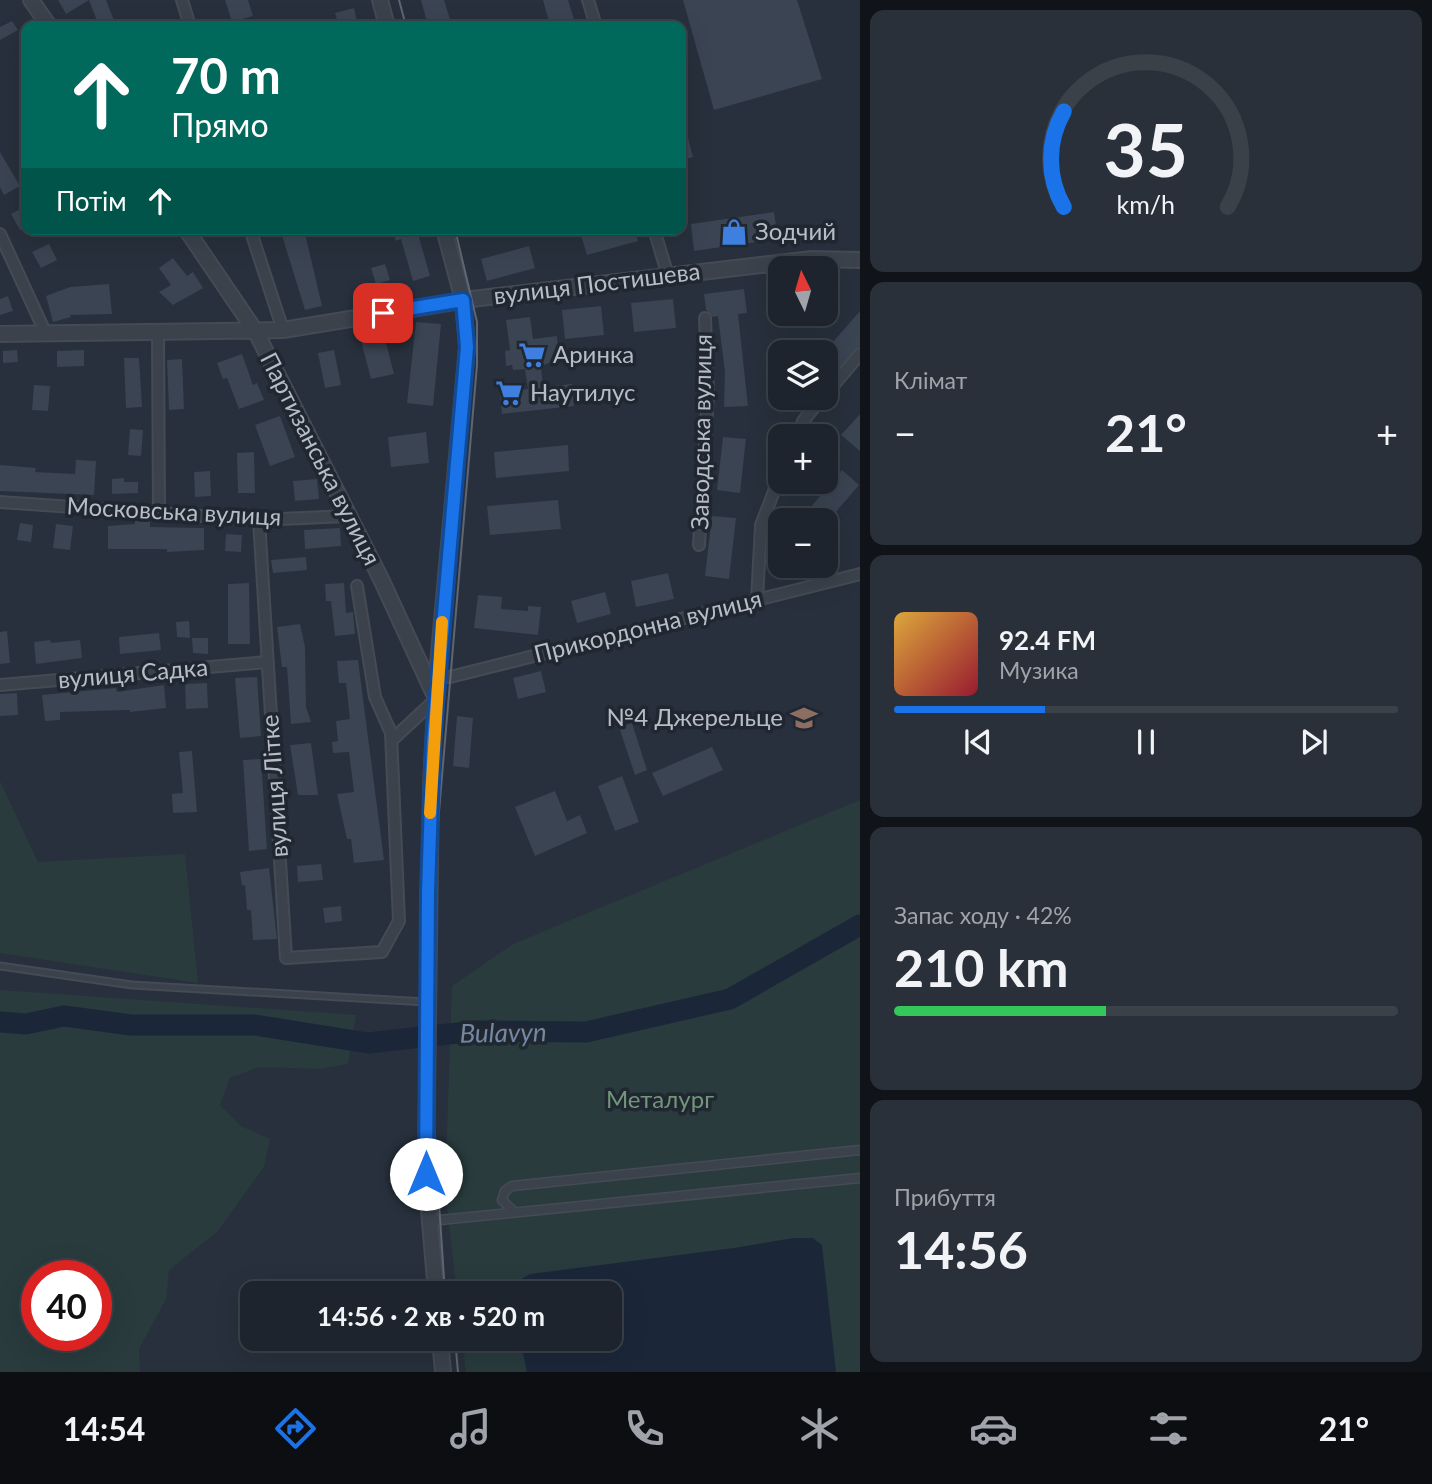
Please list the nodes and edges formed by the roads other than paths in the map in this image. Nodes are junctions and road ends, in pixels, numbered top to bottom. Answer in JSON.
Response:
{"nodes":[{"id":1,"x":31,"y":0,"type":"edge"},
{"id":2,"x":182,"y":0,"type":"edge"},
{"id":3,"x":380,"y":0,"type":"edge"},
{"id":4,"x":589,"y":0,"type":"edge"},
{"id":5,"x":46,"y":21,"type":"edge"},
{"id":6,"x":188,"y":21,"type":"edge"},
{"id":7,"x":386,"y":21,"type":"edge"},
{"id":8,"x":595,"y":21,"type":"edge"},
{"id":9,"x":0,"y":234,"type":"edge"},
{"id":10,"x":190,"y":235,"type":"edge"},
{"id":11,"x":252,"y":235,"type":"edge"},
{"id":12,"x":446,"y":235,"type":"edge"},
{"id":13,"x":656,"y":235,"type":"edge"},
{"id":14,"x":860,"y":260,"type":"edge"},
{"id":15,"x":668,"y":276,"type":"junction"},
{"id":16,"x":463,"y":300,"type":"junction"},
{"id":17,"x":705,"y":318,"type":"dead end"},
{"id":18,"x":283,"y":330,"type":"junction"},
{"id":19,"x":256,"y":332,"type":"junction"},
{"id":20,"x":0,"y":334,"type":"edge"},
{"id":21,"x":46,"y":334,"type":"junction"},
{"id":22,"x":158,"y":334,"type":"junction"},
{"id":23,"x":860,"y":354,"type":"edge"},
{"id":24,"x":838,"y":380,"type":"edge"},
{"id":25,"x":813,"y":410,"type":"edge"},
{"id":26,"x":802,"y":424,"type":"edge"},
{"id":27,"x":773,"y":494,"type":"edge"},
{"id":28,"x":0,"y":502,"type":"edge"},
{"id":29,"x":159,"y":515,"type":"junction"},
{"id":30,"x":347,"y":516,"type":"junction"},
{"id":31,"x":259,"y":520,"type":"junction"},
{"id":32,"x":699,"y":545,"type":"dead end"},
{"id":33,"x":860,"y":574,"type":"edge"},
{"id":34,"x":357,"y":586,"type":"dead end"},
{"id":35,"x":757,"y":600,"type":"junction"},
{"id":36,"x":267,"y":662,"type":"junction"},
{"id":37,"x":437,"y":675,"type":"junction"},
{"id":38,"x":0,"y":685,"type":"edge"},
{"id":39,"x":435,"y":699,"type":"junction"},
{"id":40,"x":392,"y":740,"type":"junction"},
{"id":41,"x":382,"y":952,"type":"joint"},
{"id":42,"x":0,"y":966,"type":"edge"},
{"id":43,"x":426,"y":1008,"type":"junction"},
{"id":44,"x":860,"y":1150,"type":"edge"},
{"id":45,"x":860,"y":1178,"type":"edge"},
{"id":46,"x":514,"y":1212,"type":"junction"},
{"id":47,"x":430,"y":1221,"type":"junction"},
{"id":48,"x":435,"y":1281,"type":"edge"},
{"id":49,"x":441,"y":1351,"type":"edge"},
{"id":50,"x":443,"y":1372,"type":"edge"}],
"edges":[{"from":1,"to":5,"type":"street"},
{"from":2,"to":6,"type":"street"},
{"from":3,"to":7,"type":"street"},
{"from":4,"to":8,"type":"street"},
{"from":9,"to":21,"type":"street"},
{"from":10,"to":19,"type":"street","name":"Партизанська вулиця"},
{"from":11,"to":18,"type":"street"},
{"from":12,"to":16,"type":"street"},
{"from":13,"to":15,"type":"street"},
{"from":14,"to":15,"type":"street","name":"вулиця Постишева"},
{"from":15,"to":16,"type":"street","name":"вулиця Постишева"},
{"from":16,"to":18,"type":"street","name":"вулиця Постишева"},
{"from":16,"to":37,"type":"street"},
{"from":17,"to":32,"type":"street","name":"Заводська вулиця"},
{"from":18,"to":19,"type":"street","name":"вулиця Постишева"},
{"from":19,"to":22,"type":"street","name":"вулиця Постишева"},
{"from":19,"to":30,"type":"street","name":"Партизанська вулиця"},
{"from":20,"to":21,"type":"street","name":"вулиця Постишева"},
{"from":21,"to":22,"type":"street","name":"вулиця Постишева"},
{"from":22,"to":29,"type":"street"},
{"from":23,"to":24,"type":"street"},
{"from":25,"to":26,"type":"street"},
{"from":27,"to":35,"type":"street"},
{"from":28,"to":29,"type":"street","name":"Московська вулиця"},
{"from":29,"to":31,"type":"street","name":"Московська вулиця"},
{"from":30,"to":31,"type":"street","name":"Московська вулиця"},
{"from":30,"to":39,"type":"street","name":"Партизанська вулиця"},
{"from":31,"to":36,"type":"street","name":"вулиця Літке"},
{"from":33,"to":35,"type":"street","name":"Прикордонна вулиця"},
{"from":34,"to":40,"type":"street","name":"Партизанська вулиця"},
{"from":35,"to":37,"type":"street","name":"Прикордонна вулиця"},
{"from":36,"to":38,"type":"street","name":"вулиця Садка"},
{"from":36,"to":41,"type":"street","name":"вулиця Літке"},
{"from":37,"to":39,"type":"street"},
{"from":39,"to":40,"type":"street"},
{"from":39,"to":43,"type":"street"},
{"from":40,"to":41,"type":"street","name":"Партизанська вулиця"},
{"from":42,"to":43,"type":"lane"},
{"from":43,"to":47,"type":"street"},
{"from":44,"to":46,"type":"street"},
{"from":45,"to":46,"type":"street"},
{"from":46,"to":47,"type":"street"},
{"from":47,"to":48,"type":"street"},
{"from":49,"to":50,"type":"street"}]}
